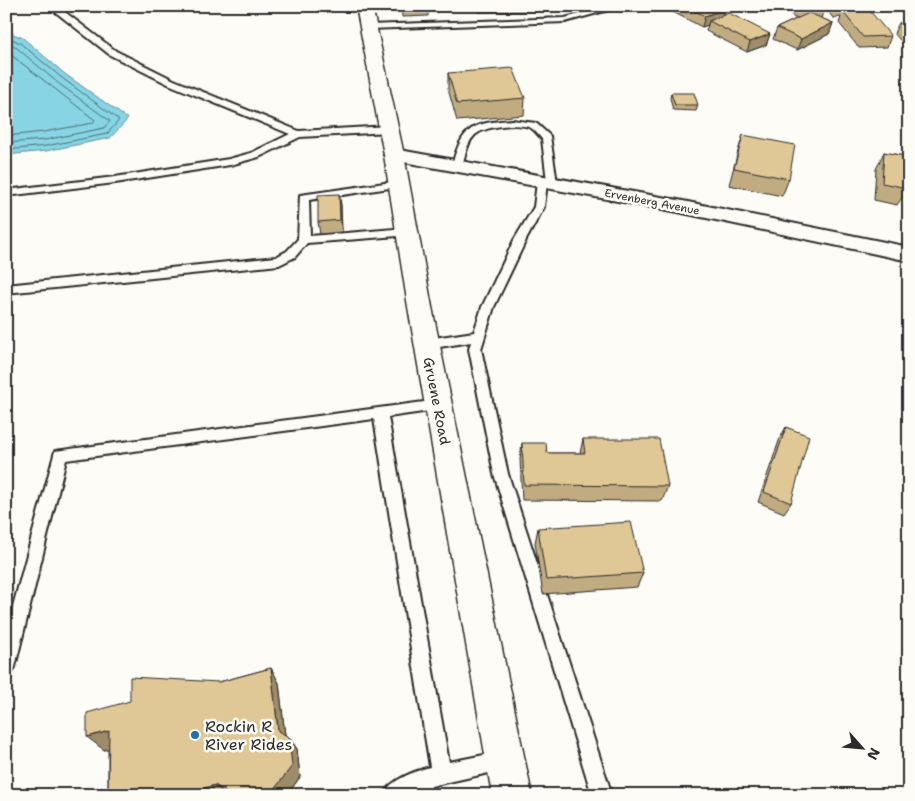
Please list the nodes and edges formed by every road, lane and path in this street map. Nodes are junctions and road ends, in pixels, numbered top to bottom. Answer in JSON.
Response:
{"nodes":[{"id":1,"x":52,"y":6,"type":"edge"},
{"id":2,"x":619,"y":6,"type":"edge"},
{"id":3,"x":366,"y":17,"type":"edge"},
{"id":4,"x":389,"y":129,"type":"junction"},
{"id":5,"x":298,"y":134,"type":"junction"},
{"id":6,"x":394,"y":155,"type":"junction"},
{"id":7,"x":457,"y":166,"type":"junction"},
{"id":8,"x":547,"y":182,"type":"junction"},
{"id":9,"x":399,"y":184,"type":"junction"},
{"id":10,"x":6,"y":193,"type":"edge"},
{"id":11,"x":407,"y":232,"type":"junction"},
{"id":12,"x":304,"y":240,"type":"junction"},
{"id":13,"x":909,"y":254,"type":"edge"},
{"id":14,"x":6,"y":289,"type":"edge"},
{"id":15,"x":480,"y":336,"type":"junction"},
{"id":16,"x":426,"y":344,"type":"junction"},
{"id":17,"x":438,"y":406,"type":"junction"},
{"id":18,"x":380,"y":413,"type":"junction"},
{"id":19,"x":6,"y":667,"type":"edge"},
{"id":20,"x":506,"y":761,"type":"junction"},
{"id":21,"x":441,"y":773,"type":"junction"},
{"id":22,"x":421,"y":787,"type":"edge"},
{"id":23,"x":393,"y":795,"type":"edge"},
{"id":24,"x":512,"y":795,"type":"edge"},
{"id":25,"x":602,"y":795,"type":"edge"}],
"edges":[{"from":1,"to":5,"type":"lane"},
{"from":2,"to":3,"type":"lane"},
{"from":3,"to":4,"type":"street","name":"Gruene Road"},
{"from":4,"to":5,"type":"lane"},
{"from":4,"to":6,"type":"street","name":"Gruene Road"},
{"from":5,"to":10,"type":"lane"},
{"from":6,"to":7,"type":"street","name":"Ervenberg Avenue"},
{"from":6,"to":9,"type":"street","name":"Gruene Road"},
{"from":7,"to":8,"type":"street","name":"Ervenberg Avenue"},
{"from":7,"to":8,"type":"lane"},
{"from":8,"to":13,"type":"street","name":"Ervenberg Avenue"},
{"from":8,"to":15,"type":"lane"},
{"from":9,"to":11,"type":"street","name":"Gruene Road"},
{"from":9,"to":12,"type":"lane"},
{"from":11,"to":12,"type":"lane"},
{"from":11,"to":16,"type":"street","name":"Gruene Road"},
{"from":12,"to":14,"type":"lane"},
{"from":15,"to":16,"type":"lane"},
{"from":15,"to":25,"type":"lane"},
{"from":16,"to":17,"type":"street","name":"Gruene Road"},
{"from":17,"to":18,"type":"lane"},
{"from":17,"to":20,"type":"street","name":"Gruene Road"},
{"from":18,"to":19,"type":"lane"},
{"from":18,"to":21,"type":"lane"},
{"from":20,"to":21,"type":"lane"},
{"from":20,"to":24,"type":"street","name":"Gruene Road"},
{"from":21,"to":22,"type":"lane"},
{"from":22,"to":23,"type":"lane"}]}
